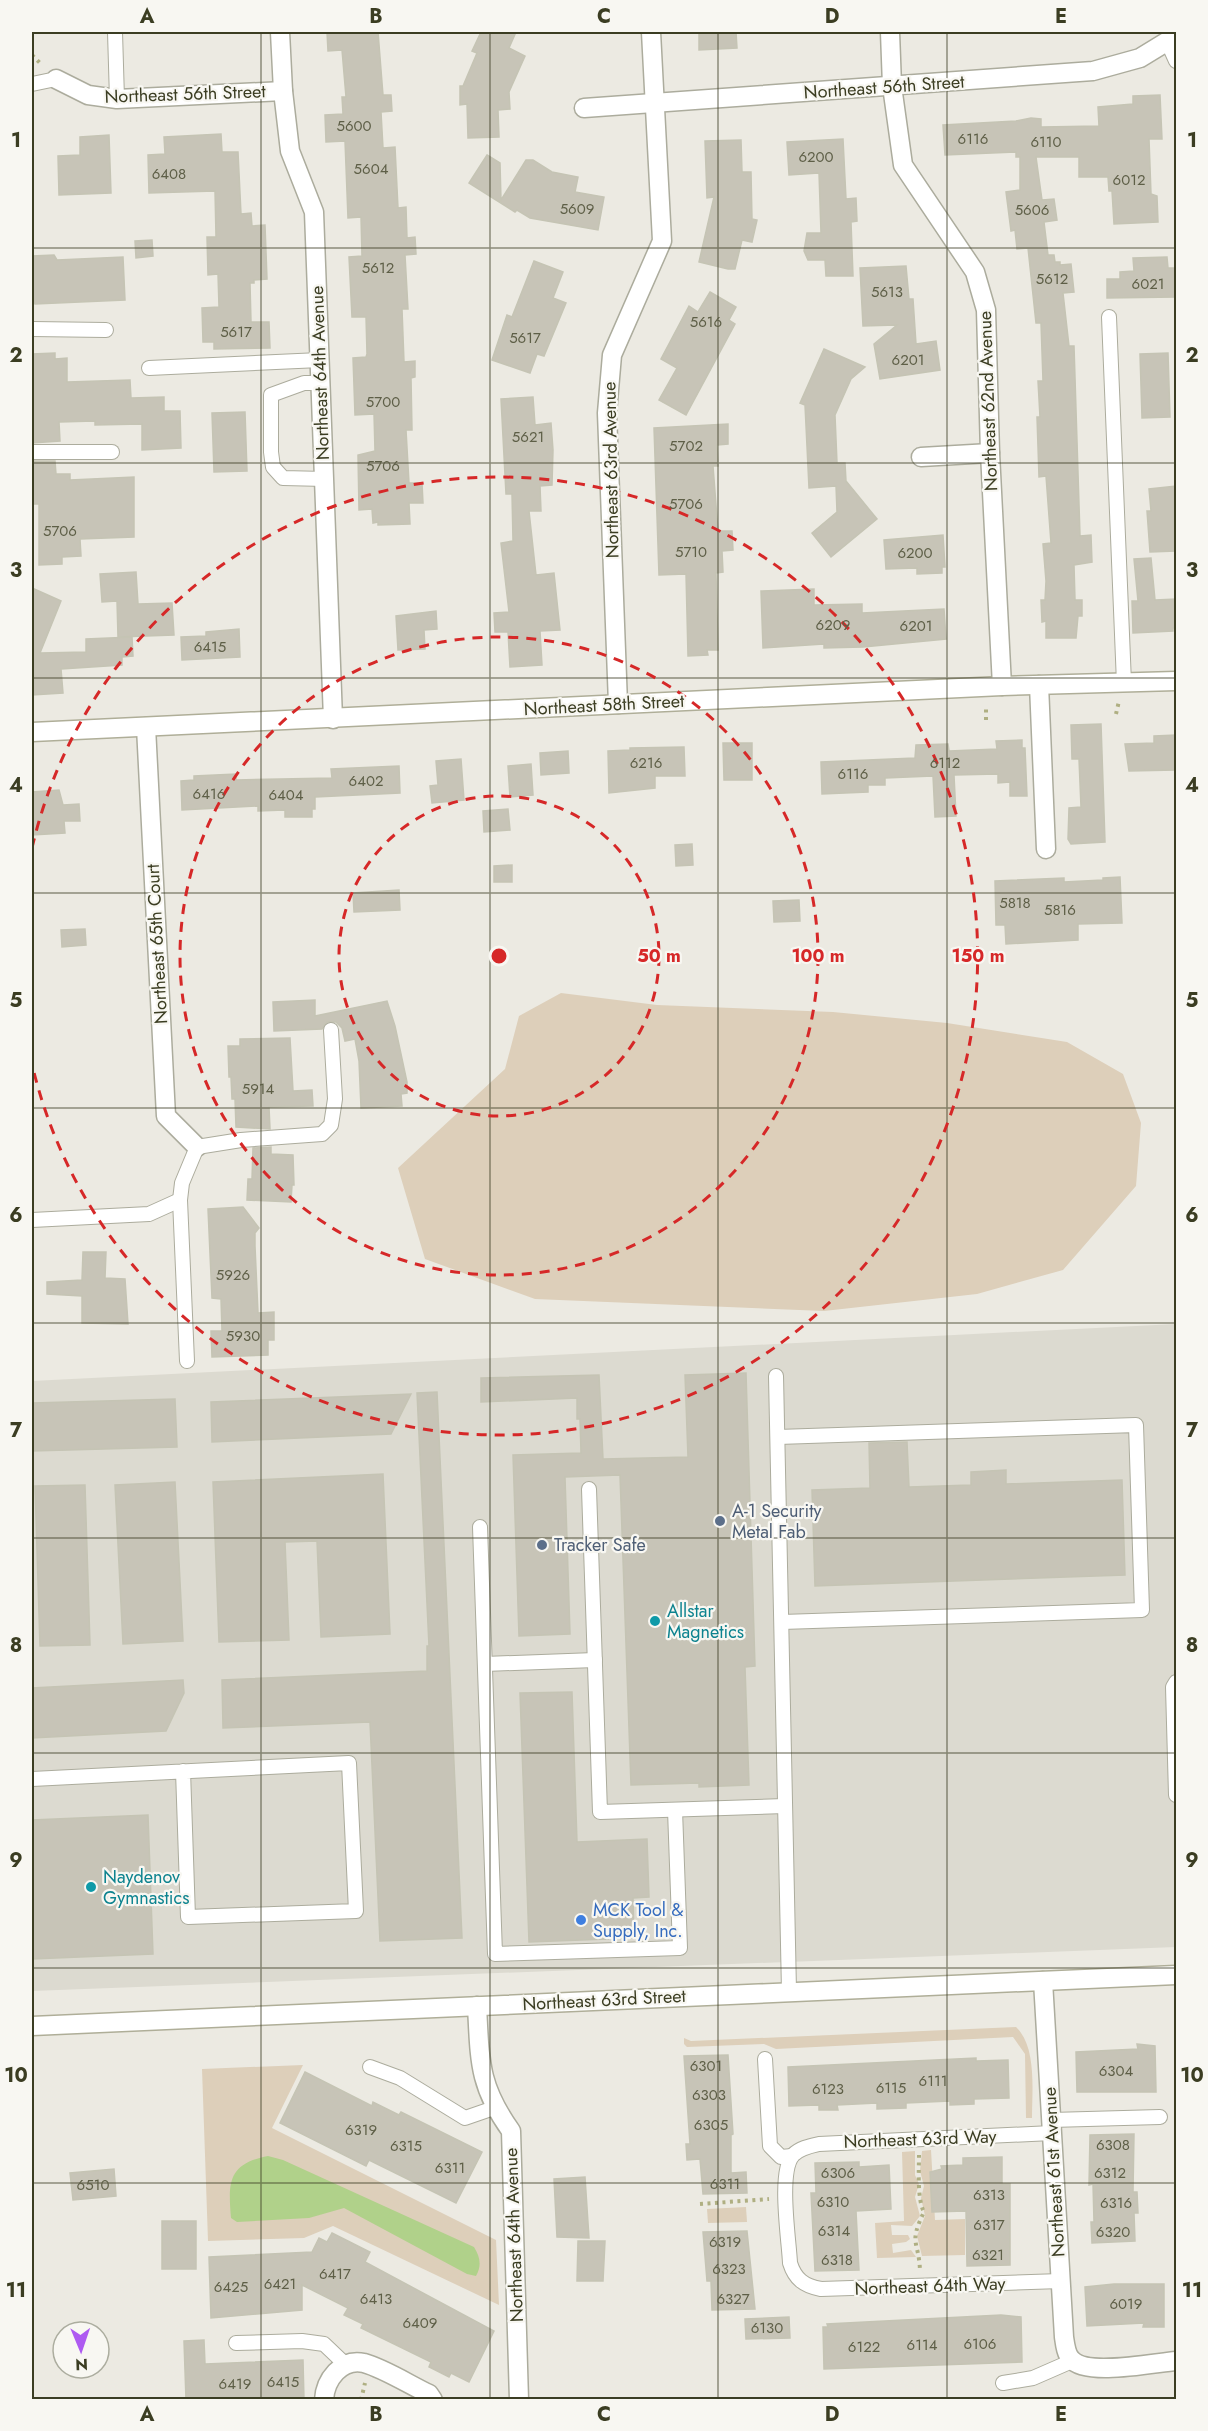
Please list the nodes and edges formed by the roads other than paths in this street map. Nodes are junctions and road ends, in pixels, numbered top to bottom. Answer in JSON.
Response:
{"nodes":[{"id":1,"x":115,"y":32,"type":"edge"},
{"id":2,"x":280,"y":32,"type":"edge"},
{"id":3,"x":651,"y":32,"type":"edge"},
{"id":4,"x":890,"y":32,"type":"edge"},
{"id":5,"x":1170,"y":36,"type":"edge"},
{"id":6,"x":1176,"y":61,"type":"edge"},
{"id":7,"x":56,"y":79,"type":"joint"},
{"id":8,"x":32,"y":84,"type":"edge"},
{"id":9,"x":892,"y":86,"type":"junction"},
{"id":10,"x":283,"y":91,"type":"junction"},
{"id":11,"x":117,"y":99,"type":"junction"},
{"id":12,"x":654,"y":103,"type":"junction"},
{"id":13,"x":584,"y":108,"type":"dead end"},
{"id":14,"x":1109,"y":317,"type":"dead end"},
{"id":15,"x":32,"y":329,"type":"edge"},
{"id":16,"x":106,"y":330,"type":"dead end"},
{"id":17,"x":320,"y":360,"type":"junction"},
{"id":18,"x":149,"y":368,"type":"dead end"},
{"id":19,"x":321,"y":383,"type":"junction"},
{"id":20,"x":32,"y":452,"type":"edge"},
{"id":21,"x":112,"y":452,"type":"dead end"},
{"id":22,"x":990,"y":453,"type":"junction"},
{"id":23,"x":921,"y":458,"type":"dead end"},
{"id":24,"x":325,"y":479,"type":"junction"},
{"id":25,"x":1176,"y":681,"type":"edge"},
{"id":26,"x":1124,"y":683,"type":"junction"},
{"id":27,"x":1039,"y":685,"type":"junction"},
{"id":28,"x":1002,"y":686,"type":"junction"},
{"id":29,"x":618,"y":704,"type":"junction"},
{"id":30,"x":333,"y":719,"type":"junction"},
{"id":31,"x":146,"y":727,"type":"junction"},
{"id":32,"x":32,"y":732,"type":"edge"},
{"id":33,"x":1046,"y":849,"type":"dead end"},
{"id":34,"x":331,"y":1030,"type":"dead end"},
{"id":35,"x":197,"y":1147,"type":"junction"},
{"id":36,"x":180,"y":1200,"type":"junction"},
{"id":37,"x":32,"y":1220,"type":"edge"},
{"id":38,"x":187,"y":1361,"type":"dead end"},
{"id":39,"x":776,"y":1376,"type":"dead end"},
{"id":40,"x":778,"y":1437,"type":"junction"},
{"id":41,"x":589,"y":1489,"type":"dead end"},
{"id":42,"x":480,"y":1527,"type":"dead end"},
{"id":43,"x":782,"y":1622,"type":"junction"},
{"id":44,"x":595,"y":1660,"type":"junction"},
{"id":45,"x":485,"y":1664,"type":"junction"},
{"id":46,"x":1176,"y":1682,"type":"edge"},
{"id":47,"x":183,"y":1771,"type":"junction"},
{"id":48,"x":32,"y":1779,"type":"edge"},
{"id":49,"x":1176,"y":1795,"type":"edge"},
{"id":50,"x":785,"y":1806,"type":"junction"},
{"id":51,"x":675,"y":1810,"type":"junction"},
{"id":52,"x":1176,"y":1975,"type":"edge"},
{"id":53,"x":1043,"y":1981,"type":"junction"},
{"id":54,"x":789,"y":1991,"type":"junction"},
{"id":55,"x":477,"y":2006,"type":"junction"},
{"id":56,"x":32,"y":2026,"type":"edge"},
{"id":57,"x":765,"y":2059,"type":"dead end"},
{"id":58,"x":370,"y":2067,"type":"dead end"},
{"id":59,"x":494,"y":2108,"type":"junction"},
{"id":60,"x":1160,"y":2117,"type":"dead end"},
{"id":61,"x":1051,"y":2127,"type":"junction"},
{"id":62,"x":792,"y":2156,"type":"junction"},
{"id":63,"x":1060,"y":2282,"type":"junction"},
{"id":64,"x":236,"y":2343,"type":"dead end"},
{"id":65,"x":1072,"y":2361,"type":"junction"},
{"id":66,"x":1176,"y":2361,"type":"edge"},
{"id":67,"x":346,"y":2365,"type":"junction"},
{"id":68,"x":1003,"y":2383,"type":"dead end"},
{"id":69,"x":324,"y":2400,"type":"edge"},
{"id":70,"x":433,"y":2400,"type":"edge"},
{"id":71,"x":519,"y":2400,"type":"edge"}],
"edges":[{"from":1,"to":11,"type":"lane"},
{"from":2,"to":10,"type":"street","name":"Northeast 64th Avenue"},
{"from":3,"to":12,"type":"street","name":"Northeast 63rd Avenue"},
{"from":4,"to":9,"type":"street","name":"Northeast 62nd Avenue"},
{"from":5,"to":6,"type":"lane"},
{"from":5,"to":9,"type":"street","name":"Northeast 56th Street"},
{"from":7,"to":8,"type":"lane"},
{"from":7,"to":11,"type":"street","name":"Northeast 56th Street"},
{"from":9,"to":12,"type":"street","name":"Northeast 56th Street"},
{"from":9,"to":22,"type":"street","name":"Northeast 62nd Avenue"},
{"from":10,"to":11,"type":"street","name":"Northeast 56th Street"},
{"from":10,"to":17,"type":"street","name":"Northeast 64th Avenue"},
{"from":12,"to":13,"type":"street","name":"Northeast 56th Street"},
{"from":12,"to":29,"type":"street","name":"Northeast 63rd Avenue"},
{"from":14,"to":26,"type":"lane"},
{"from":15,"to":16,"type":"lane"},
{"from":17,"to":18,"type":"lane"},
{"from":17,"to":19,"type":"street","name":"Northeast 64th Avenue"},
{"from":19,"to":24,"type":"street","name":"Northeast 64th Avenue"},
{"from":19,"to":24,"type":"lane"},
{"from":20,"to":21,"type":"lane"},
{"from":22,"to":23,"type":"street"},
{"from":22,"to":28,"type":"street","name":"Northeast 62nd Avenue"},
{"from":24,"to":30,"type":"street","name":"Northeast 64th Avenue"},
{"from":25,"to":26,"type":"street","name":"Northeast 58th Street"},
{"from":26,"to":27,"type":"street","name":"Northeast 58th Street"},
{"from":27,"to":28,"type":"street","name":"Northeast 58th Street"},
{"from":27,"to":33,"type":"street"},
{"from":28,"to":29,"type":"street","name":"Northeast 58th Street"},
{"from":29,"to":30,"type":"street","name":"Northeast 58th Street"},
{"from":30,"to":31,"type":"street","name":"Northeast 58th Street"},
{"from":31,"to":32,"type":"street","name":"Northeast 58th Street"},
{"from":31,"to":35,"type":"street","name":"Northeast 65th Court"},
{"from":34,"to":35,"type":"lane"},
{"from":35,"to":36,"type":"lane"},
{"from":36,"to":37,"type":"lane"},
{"from":36,"to":38,"type":"lane"},
{"from":39,"to":40,"type":"lane"},
{"from":40,"to":43,"type":"lane"},
{"from":40,"to":43,"type":"lane"},
{"from":41,"to":44,"type":"lane"},
{"from":42,"to":45,"type":"lane"},
{"from":43,"to":50,"type":"lane"},
{"from":44,"to":45,"type":"lane"},
{"from":44,"to":51,"type":"lane"},
{"from":45,"to":51,"type":"lane"},
{"from":46,"to":49,"type":"lane"},
{"from":47,"to":47,"type":"lane"},
{"from":47,"to":48,"type":"lane"},
{"from":50,"to":51,"type":"lane"},
{"from":50,"to":54,"type":"lane"},
{"from":52,"to":53,"type":"street","name":"Northeast 63rd Street"},
{"from":53,"to":54,"type":"street","name":"Northeast 63rd Street"},
{"from":53,"to":61,"type":"street","name":"Northeast 61st Avenue"},
{"from":54,"to":55,"type":"street","name":"Northeast 63rd Street"},
{"from":55,"to":56,"type":"street","name":"Northeast 63rd Street"},
{"from":55,"to":59,"type":"street","name":"Northeast 64th Avenue"},
{"from":57,"to":62,"type":"lane"},
{"from":58,"to":59,"type":"lane"},
{"from":59,"to":71,"type":"street","name":"Northeast 64th Avenue"},
{"from":60,"to":61,"type":"lane","name":"Northeast 63rd Way"},
{"from":61,"to":62,"type":"lane","name":"Northeast 63rd Way"},
{"from":61,"to":63,"type":"street","name":"Northeast 61st Avenue"},
{"from":62,"to":63,"type":"lane","name":"Northeast 64th Way"},
{"from":63,"to":65,"type":"street","name":"Northeast 61st Avenue"},
{"from":64,"to":67,"type":"lane"},
{"from":65,"to":66,"type":"street"},
{"from":65,"to":68,"type":"lane"},
{"from":67,"to":69,"type":"street"},
{"from":67,"to":70,"type":"street"}]}
